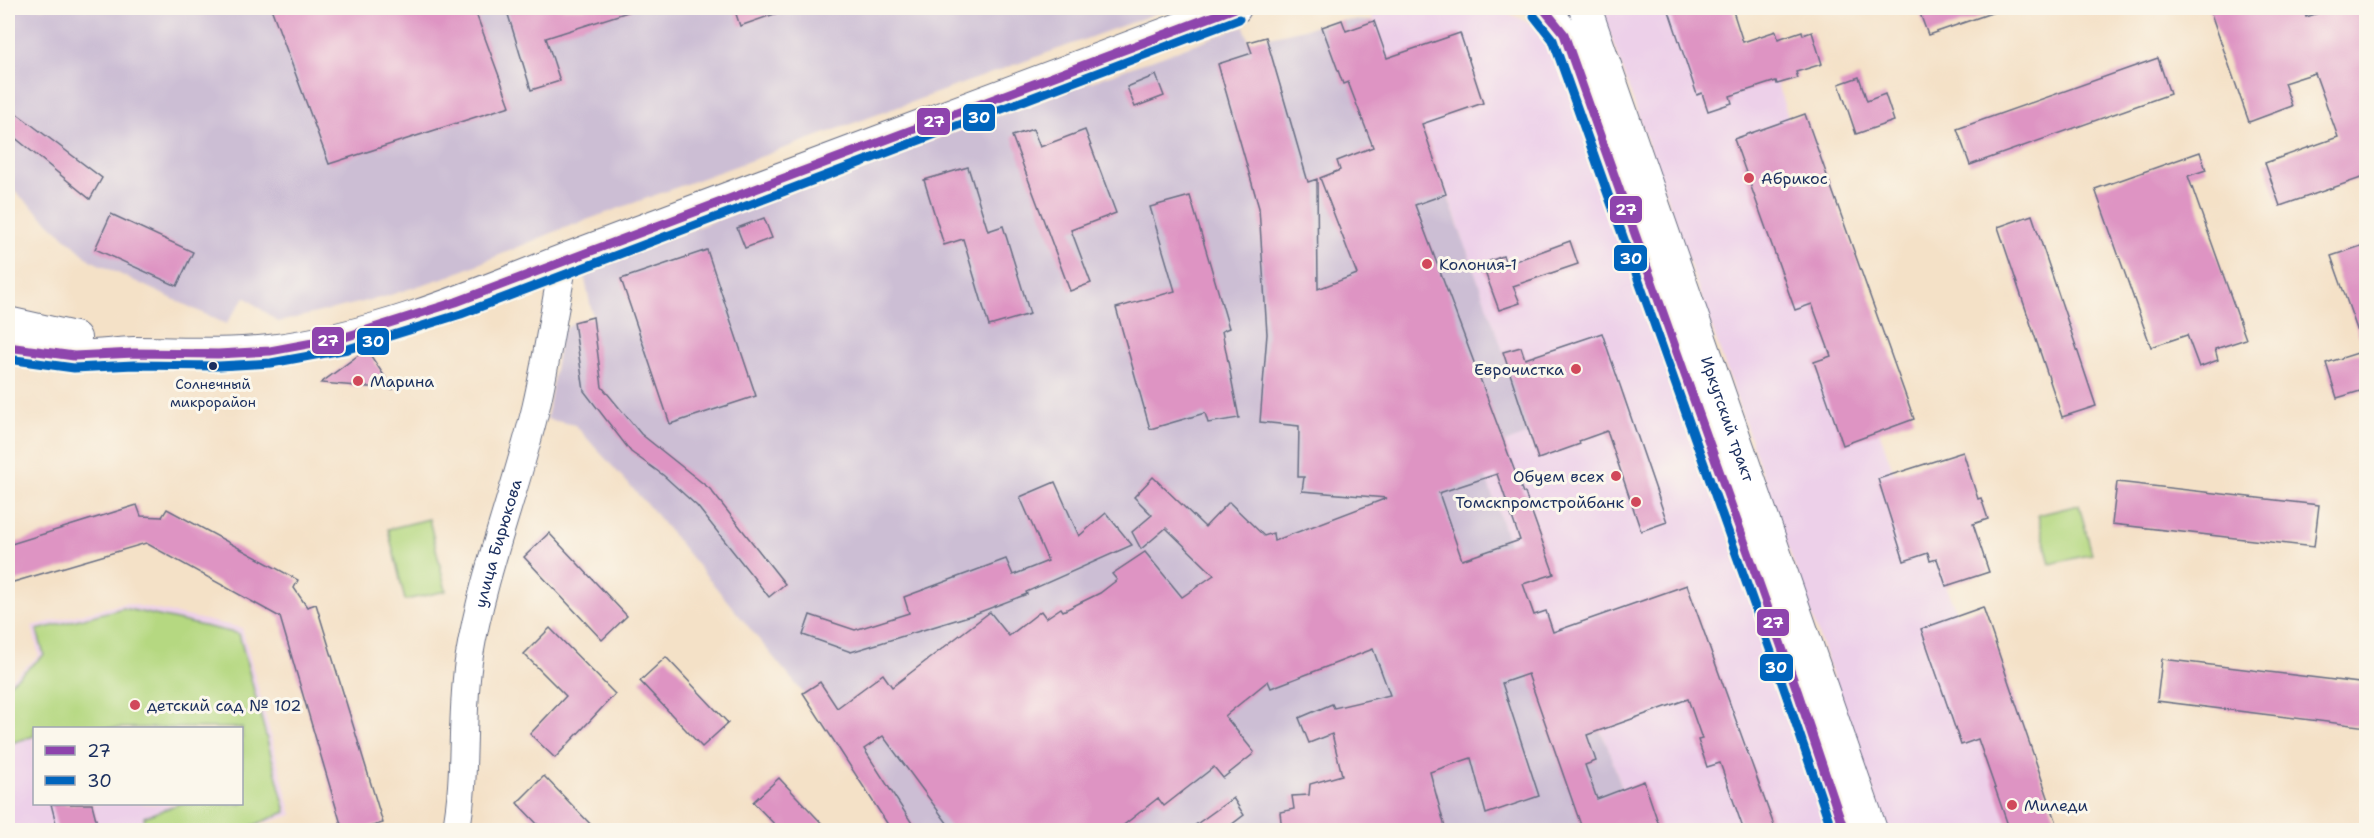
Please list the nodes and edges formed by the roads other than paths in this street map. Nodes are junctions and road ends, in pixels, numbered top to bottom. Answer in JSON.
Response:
{"nodes":[{"id":1,"x":1235,"y":8,"type":"edge"},
{"id":2,"x":1543,"y":8,"type":"edge"},
{"id":3,"x":1585,"y":8,"type":"edge"},
{"id":4,"x":564,"y":260,"type":"junction"},
{"id":5,"x":8,"y":323,"type":"edge"},
{"id":6,"x":8,"y":347,"type":"edge"},
{"id":7,"x":134,"y":353,"type":"junction"},
{"id":8,"x":456,"y":831,"type":"edge"},
{"id":9,"x":1844,"y":831,"type":"edge"},
{"id":10,"x":1871,"y":831,"type":"edge"}],
"edges":[{"from":1,"to":4,"type":"main road"},
{"from":2,"to":9,"type":"main road","name":"Иркутский тракт"},
{"from":3,"to":10,"type":"main road","name":"Иркутский тракт"},
{"from":4,"to":7,"type":"main road"},
{"from":4,"to":8,"type":"street","name":"улица Бирюкова"},
{"from":5,"to":7,"type":"main road"},
{"from":6,"to":7,"type":"main road"}]}
